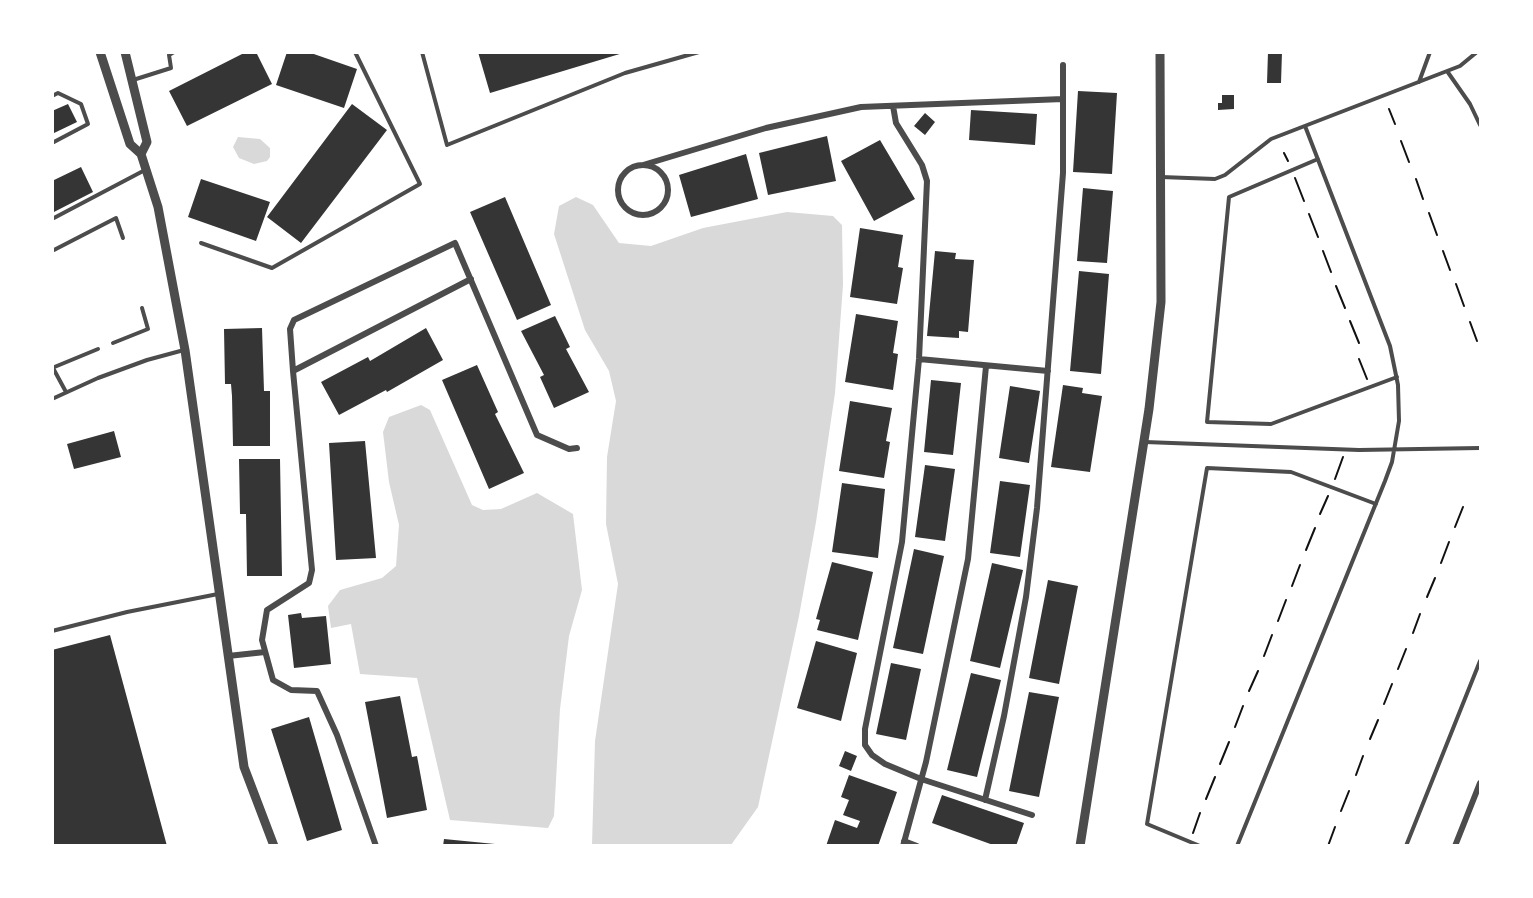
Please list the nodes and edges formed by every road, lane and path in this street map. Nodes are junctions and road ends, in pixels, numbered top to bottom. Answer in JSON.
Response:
{"nodes":[{"id":1,"x":100,"y":52,"type":"edge"},
{"id":2,"x":125,"y":52,"type":"edge"},
{"id":3,"x":174,"y":52,"type":"edge"},
{"id":4,"x":355,"y":52,"type":"edge"},
{"id":5,"x":422,"y":52,"type":"edge"},
{"id":6,"x":699,"y":52,"type":"edge"},
{"id":7,"x":1160,"y":52,"type":"edge"},
{"id":8,"x":1430,"y":52,"type":"edge"},
{"id":9,"x":1477,"y":52,"type":"edge"},
{"id":10,"x":1063,"y":65,"type":"dead end"},
{"id":11,"x":1447,"y":71,"type":"junction"},
{"id":12,"x":132,"y":80,"type":"junction"},
{"id":13,"x":1419,"y":82,"type":"junction"},
{"id":14,"x":52,"y":96,"type":"edge"},
{"id":15,"x":1063,"y":99,"type":"junction"},
{"id":16,"x":893,"y":106,"type":"junction"},
{"id":17,"x":1389,"y":109,"type":"dead end"},
{"id":18,"x":1395,"y":124,"type":"dead end"},
{"id":19,"x":1480,"y":125,"type":"edge"},
{"id":20,"x":1305,"y":126,"type":"junction"},
{"id":21,"x":1401,"y":141,"type":"dead end"},
{"id":22,"x":52,"y":143,"type":"edge"},
{"id":23,"x":1284,"y":153,"type":"dead end"},
{"id":24,"x":141,"y":154,"type":"junction"},
{"id":25,"x":1318,"y":159,"type":"junction"},
{"id":26,"x":1409,"y":162,"type":"dead end"},
{"id":27,"x":1289,"y":164,"type":"dead end"},
{"id":28,"x":643,"y":165,"type":"junction"},
{"id":29,"x":146,"y":170,"type":"junction"},
{"id":30,"x":1159,"y":177,"type":"junction"},
{"id":31,"x":1295,"y":178,"type":"dead end"},
{"id":32,"x":1416,"y":179,"type":"dead end"},
{"id":33,"x":1423,"y":199,"type":"dead end"},
{"id":34,"x":1304,"y":201,"type":"dead end"},
{"id":35,"x":1429,"y":213,"type":"dead end"},
{"id":36,"x":1309,"y":214,"type":"dead end"},
{"id":37,"x":52,"y":219,"type":"edge"},
{"id":38,"x":1437,"y":235,"type":"dead end"},
{"id":39,"x":1318,"y":237,"type":"dead end"},
{"id":40,"x":123,"y":238,"type":"dead end"},
{"id":41,"x":201,"y":243,"type":"dead end"},
{"id":42,"x":52,"y":251,"type":"edge"},
{"id":43,"x":1323,"y":251,"type":"dead end"},
{"id":44,"x":1443,"y":251,"type":"dead end"},
{"id":45,"x":1450,"y":270,"type":"dead end"},
{"id":46,"x":1331,"y":272,"type":"dead end"},
{"id":47,"x":471,"y":279,"type":"junction"},
{"id":48,"x":1456,"y":284,"type":"dead end"},
{"id":49,"x":1336,"y":286,"type":"dead end"},
{"id":50,"x":1464,"y":306,"type":"dead end"},
{"id":51,"x":142,"y":308,"type":"dead end"},
{"id":52,"x":1345,"y":308,"type":"dead end"},
{"id":53,"x":1350,"y":321,"type":"dead end"},
{"id":54,"x":1470,"y":322,"type":"dead end"},
{"id":55,"x":1478,"y":341,"type":"dead end"},
{"id":56,"x":113,"y":343,"type":"dead end"},
{"id":57,"x":1359,"y":343,"type":"dead end"},
{"id":58,"x":98,"y":350,"type":"dead end"},
{"id":59,"x":186,"y":350,"type":"junction"},
{"id":60,"x":919,"y":359,"type":"junction"},
{"id":61,"x":1359,"y":359,"type":"dead end"},
{"id":62,"x":986,"y":366,"type":"junction"},
{"id":63,"x":53,"y":368,"type":"edge"},
{"id":64,"x":293,"y":371,"type":"junction"},
{"id":65,"x":1048,"y":371,"type":"junction"},
{"id":66,"x":1397,"y":376,"type":"junction"},
{"id":67,"x":1367,"y":381,"type":"dead end"},
{"id":68,"x":66,"y":393,"type":"junction"},
{"id":69,"x":52,"y":399,"type":"edge"},
{"id":70,"x":1144,"y":442,"type":"junction"},
{"id":71,"x":578,"y":448,"type":"dead end"},
{"id":72,"x":1480,"y":448,"type":"edge"},
{"id":73,"x":1394,"y":451,"type":"junction"},
{"id":74,"x":1343,"y":458,"type":"dead end"},
{"id":75,"x":1335,"y":478,"type":"dead end"},
{"id":76,"x":1329,"y":493,"type":"dead end"},
{"id":77,"x":1376,"y":504,"type":"junction"},
{"id":78,"x":1463,"y":507,"type":"dead end"},
{"id":79,"x":1320,"y":514,"type":"dead end"},
{"id":80,"x":1455,"y":527,"type":"dead end"},
{"id":81,"x":1315,"y":528,"type":"dead end"},
{"id":82,"x":1449,"y":542,"type":"dead end"},
{"id":83,"x":1306,"y":550,"type":"dead end"},
{"id":84,"x":1441,"y":563,"type":"dead end"},
{"id":85,"x":1300,"y":565,"type":"dead end"},
{"id":86,"x":1435,"y":578,"type":"dead end"},
{"id":87,"x":1292,"y":586,"type":"dead end"},
{"id":88,"x":218,"y":594,"type":"junction"},
{"id":89,"x":1427,"y":597,"type":"dead end"},
{"id":90,"x":1286,"y":600,"type":"dead end"},
{"id":91,"x":1420,"y":614,"type":"dead end"},
{"id":92,"x":1278,"y":621,"type":"dead end"},
{"id":93,"x":52,"y":631,"type":"edge"},
{"id":94,"x":1413,"y":633,"type":"dead end"},
{"id":95,"x":1272,"y":635,"type":"dead end"},
{"id":96,"x":1406,"y":649,"type":"dead end"},
{"id":97,"x":265,"y":652,"type":"junction"},
{"id":98,"x":228,"y":656,"type":"junction"},
{"id":99,"x":1264,"y":656,"type":"dead end"},
{"id":100,"x":1480,"y":661,"type":"edge"},
{"id":101,"x":1398,"y":669,"type":"dead end"},
{"id":102,"x":1258,"y":671,"type":"dead end"},
{"id":103,"x":1392,"y":684,"type":"dead end"},
{"id":104,"x":1249,"y":691,"type":"dead end"},
{"id":105,"x":1384,"y":704,"type":"dead end"},
{"id":106,"x":1243,"y":706,"type":"dead end"},
{"id":107,"x":1378,"y":720,"type":"dead end"},
{"id":108,"x":1235,"y":727,"type":"dead end"},
{"id":109,"x":1370,"y":739,"type":"dead end"},
{"id":110,"x":1229,"y":742,"type":"dead end"},
{"id":111,"x":1364,"y":756,"type":"dead end"},
{"id":112,"x":1220,"y":764,"type":"dead end"},
{"id":113,"x":1356,"y":775,"type":"dead end"},
{"id":114,"x":1215,"y":777,"type":"dead end"},
{"id":115,"x":921,"y":779,"type":"junction"},
{"id":116,"x":1480,"y":783,"type":"edge"},
{"id":117,"x":1349,"y":791,"type":"dead end"},
{"id":118,"x":1206,"y":799,"type":"dead end"},
{"id":119,"x":985,"y":800,"type":"junction"},
{"id":120,"x":1341,"y":811,"type":"dead end"},
{"id":121,"x":1200,"y":813,"type":"dead end"},
{"id":122,"x":1032,"y":815,"type":"dead end"},
{"id":123,"x":1335,"y":827,"type":"dead end"},
{"id":124,"x":1189,"y":841,"type":"junction"},
{"id":125,"x":903,"y":843,"type":"edge"},
{"id":126,"x":274,"y":846,"type":"edge"},
{"id":127,"x":376,"y":846,"type":"edge"},
{"id":128,"x":917,"y":846,"type":"edge"},
{"id":129,"x":1080,"y":846,"type":"edge"},
{"id":130,"x":1200,"y":846,"type":"edge"},
{"id":131,"x":1237,"y":846,"type":"edge"},
{"id":132,"x":1328,"y":846,"type":"edge"},
{"id":133,"x":1406,"y":846,"type":"edge"},
{"id":134,"x":1455,"y":846,"type":"edge"}],
"edges":[{"from":1,"to":24,"type":"street"},
{"from":2,"to":12,"type":"street"},
{"from":3,"to":12,"type":"lane"},
{"from":4,"to":41,"type":"lane"},
{"from":5,"to":6,"type":"lane"},
{"from":7,"to":30,"type":"street"},
{"from":8,"to":13,"type":"lane"},
{"from":9,"to":11,"type":"lane"},
{"from":10,"to":15,"type":"street"},
{"from":11,"to":13,"type":"lane"},
{"from":11,"to":19,"type":"lane"},
{"from":12,"to":24,"type":"street"},
{"from":13,"to":20,"type":"lane"},
{"from":14,"to":22,"type":"lane"},
{"from":15,"to":16,"type":"street"},
{"from":15,"to":65,"type":"street"},
{"from":16,"to":28,"type":"street"},
{"from":16,"to":60,"type":"street"},
{"from":17,"to":18,"type":"path"},
{"from":20,"to":25,"type":"lane"},
{"from":20,"to":30,"type":"lane"},
{"from":21,"to":26,"type":"path"},
{"from":23,"to":27,"type":"path"},
{"from":24,"to":29,"type":"street"},
{"from":25,"to":66,"type":"lane"},
{"from":25,"to":66,"type":"lane"},
{"from":28,"to":28,"type":"street"},
{"from":29,"to":37,"type":"lane"},
{"from":29,"to":59,"type":"street"},
{"from":30,"to":70,"type":"street"},
{"from":31,"to":34,"type":"path"},
{"from":32,"to":33,"type":"path"},
{"from":35,"to":38,"type":"path"},
{"from":36,"to":39,"type":"path"},
{"from":40,"to":42,"type":"lane"},
{"from":43,"to":46,"type":"path"},
{"from":44,"to":45,"type":"path"},
{"from":47,"to":64,"type":"street"},
{"from":47,"to":64,"type":"street"},
{"from":47,"to":71,"type":"street"},
{"from":48,"to":50,"type":"path"},
{"from":49,"to":52,"type":"path"},
{"from":51,"to":56,"type":"lane"},
{"from":53,"to":57,"type":"path"},
{"from":54,"to":55,"type":"path"},
{"from":58,"to":63,"type":"lane"},
{"from":59,"to":68,"type":"lane"},
{"from":59,"to":88,"type":"street"},
{"from":60,"to":62,"type":"street"},
{"from":60,"to":115,"type":"street"},
{"from":61,"to":67,"type":"path"},
{"from":62,"to":65,"type":"street"},
{"from":62,"to":115,"type":"street"},
{"from":63,"to":68,"type":"lane"},
{"from":64,"to":97,"type":"street"},
{"from":65,"to":119,"type":"street"},
{"from":66,"to":73,"type":"lane"},
{"from":68,"to":69,"type":"lane"},
{"from":70,"to":73,"type":"lane"},
{"from":70,"to":129,"type":"street"},
{"from":72,"to":73,"type":"lane"},
{"from":73,"to":77,"type":"lane"},
{"from":74,"to":75,"type":"path"},
{"from":76,"to":79,"type":"path"},
{"from":77,"to":124,"type":"lane"},
{"from":77,"to":131,"type":"lane"},
{"from":78,"to":80,"type":"path"},
{"from":81,"to":83,"type":"path"},
{"from":82,"to":84,"type":"path"},
{"from":85,"to":87,"type":"path"},
{"from":86,"to":89,"type":"path"},
{"from":88,"to":93,"type":"lane"},
{"from":88,"to":98,"type":"street"},
{"from":90,"to":92,"type":"path"},
{"from":91,"to":94,"type":"path"},
{"from":95,"to":99,"type":"path"},
{"from":96,"to":101,"type":"path"},
{"from":97,"to":98,"type":"street"},
{"from":97,"to":127,"type":"street"},
{"from":98,"to":126,"type":"street"},
{"from":100,"to":133,"type":"lane"},
{"from":102,"to":104,"type":"path"},
{"from":103,"to":105,"type":"path"},
{"from":106,"to":108,"type":"path"},
{"from":107,"to":109,"type":"path"},
{"from":110,"to":112,"type":"path"},
{"from":111,"to":113,"type":"path"},
{"from":114,"to":118,"type":"path"},
{"from":115,"to":119,"type":"street"},
{"from":115,"to":125,"type":"street"},
{"from":116,"to":134,"type":"street"},
{"from":117,"to":120,"type":"path"},
{"from":119,"to":122,"type":"street"},
{"from":121,"to":124,"type":"path"},
{"from":123,"to":132,"type":"path"},
{"from":124,"to":130,"type":"lane"},
{"from":125,"to":128,"type":"street"}]}
